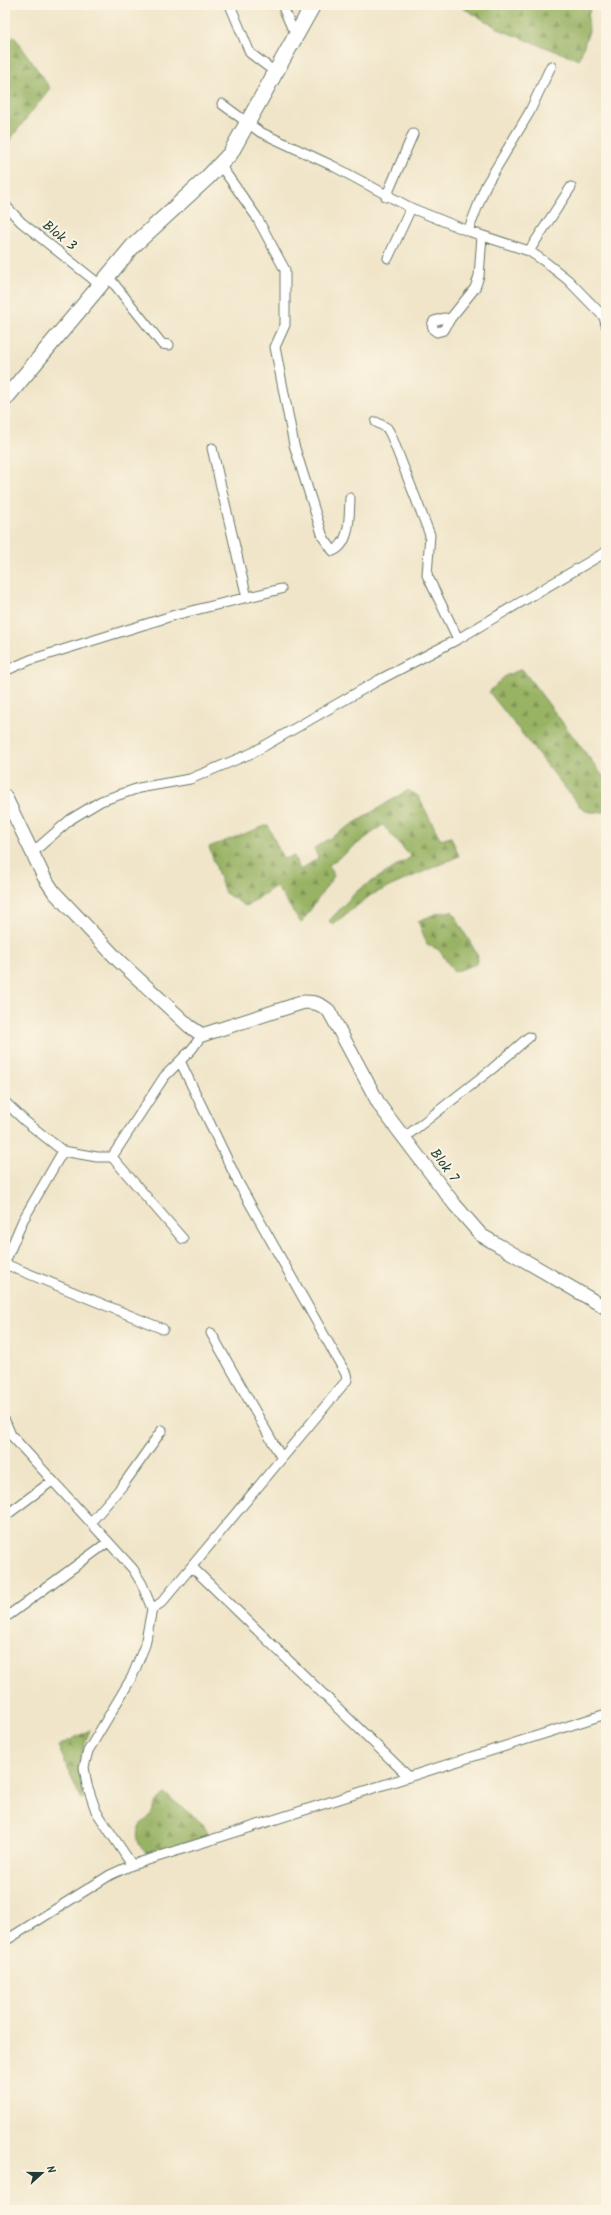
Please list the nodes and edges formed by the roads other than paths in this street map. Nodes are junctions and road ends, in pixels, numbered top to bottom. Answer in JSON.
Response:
{"nodes":[{"id":1,"x":230,"y":5,"type":"edge"},
{"id":2,"x":282,"y":5,"type":"edge"},
{"id":3,"x":312,"y":5,"type":"edge"},
{"id":4,"x":296,"y":32,"type":"junction"},
{"id":5,"x":551,"y":66,"type":"dead end"},
{"id":6,"x":275,"y":72,"type":"junction"},
{"id":7,"x":222,"y":104,"type":"dead end"},
{"id":8,"x":248,"y":124,"type":"junction"},
{"id":9,"x":413,"y":134,"type":"dead end"},
{"id":10,"x":220,"y":165,"type":"junction"},
{"id":11,"x":571,"y":187,"type":"dead end"},
{"id":12,"x":386,"y":197,"type":"junction"},
{"id":13,"x":5,"y":205,"type":"edge"},
{"id":14,"x":411,"y":208,"type":"junction"},
{"id":15,"x":468,"y":231,"type":"junction"},
{"id":16,"x":482,"y":236,"type":"junction"},
{"id":17,"x":528,"y":252,"type":"junction"},
{"id":18,"x":388,"y":258,"type":"dead end"},
{"id":19,"x":103,"y":280,"type":"junction"},
{"id":20,"x":450,"y":319,"type":"dead end"},
{"id":21,"x":606,"y":325,"type":"edge"},
{"id":22,"x":169,"y":345,"type":"dead end"},
{"id":23,"x":5,"y":399,"type":"edge"},
{"id":24,"x":376,"y":422,"type":"dead end"},
{"id":25,"x":212,"y":448,"type":"dead end"},
{"id":26,"x":350,"y":498,"type":"dead end"},
{"id":27,"x":606,"y":552,"type":"edge"},
{"id":28,"x":281,"y":589,"type":"dead end"},
{"id":29,"x":247,"y":598,"type":"junction"},
{"id":30,"x":458,"y":639,"type":"junction"},
{"id":31,"x":5,"y":671,"type":"edge"},
{"id":32,"x":5,"y":796,"type":"edge"},
{"id":33,"x":33,"y":852,"type":"junction"},
{"id":34,"x":202,"y":1035,"type":"junction"},
{"id":35,"x":529,"y":1038,"type":"dead end"},
{"id":36,"x":180,"y":1061,"type":"junction"},
{"id":37,"x":5,"y":1102,"type":"edge"},
{"id":38,"x":405,"y":1137,"type":"junction"},
{"id":39,"x":63,"y":1151,"type":"junction"},
{"id":40,"x":112,"y":1157,"type":"junction"},
{"id":41,"x":183,"y":1239,"type":"dead end"},
{"id":42,"x":5,"y":1263,"type":"edge"},
{"id":43,"x":606,"y":1308,"type":"edge"},
{"id":44,"x":163,"y":1329,"type":"dead end"},
{"id":45,"x":211,"y":1333,"type":"dead end"},
{"id":46,"x":5,"y":1421,"type":"edge"},
{"id":47,"x":162,"y":1430,"type":"dead end"},
{"id":48,"x":281,"y":1457,"type":"junction"},
{"id":49,"x":52,"y":1481,"type":"junction"},
{"id":50,"x":5,"y":1516,"type":"edge"},
{"id":51,"x":91,"y":1522,"type":"junction"},
{"id":52,"x":108,"y":1542,"type":"junction"},
{"id":53,"x":192,"y":1567,"type":"junction"},
{"id":54,"x":152,"y":1609,"type":"junction"},
{"id":55,"x":9,"y":1615,"type":"dead end"},
{"id":56,"x":606,"y":1714,"type":"edge"},
{"id":57,"x":410,"y":1777,"type":"junction"},
{"id":58,"x":132,"y":1865,"type":"junction"},
{"id":59,"x":5,"y":1941,"type":"edge"}],
"edges":[{"from":1,"to":6,"type":"street"},
{"from":2,"to":4,"type":"street"},
{"from":3,"to":4,"type":"main road"},
{"from":4,"to":6,"type":"main road"},
{"from":5,"to":15,"type":"street"},
{"from":6,"to":8,"type":"main road"},
{"from":7,"to":8,"type":"street"},
{"from":8,"to":10,"type":"main road"},
{"from":8,"to":12,"type":"street"},
{"from":9,"to":12,"type":"street"},
{"from":10,"to":19,"type":"main road"},
{"from":10,"to":26,"type":"street"},
{"from":11,"to":17,"type":"street"},
{"from":12,"to":14,"type":"street"},
{"from":13,"to":19,"type":"street","name":"Blok 3"},
{"from":14,"to":15,"type":"street"},
{"from":14,"to":18,"type":"street"},
{"from":15,"to":16,"type":"street"},
{"from":16,"to":17,"type":"street"},
{"from":16,"to":20,"type":"street"},
{"from":17,"to":21,"type":"street"},
{"from":19,"to":22,"type":"street","name":"Blok 3"},
{"from":19,"to":23,"type":"main road"},
{"from":24,"to":30,"type":"street"},
{"from":25,"to":29,"type":"street"},
{"from":27,"to":30,"type":"street"},
{"from":28,"to":29,"type":"street"},
{"from":29,"to":31,"type":"street"},
{"from":30,"to":33,"type":"street"},
{"from":32,"to":33,"type":"street"},
{"from":33,"to":34,"type":"street"},
{"from":34,"to":36,"type":"street"},
{"from":34,"to":38,"type":"street","name":"Blok 7"},
{"from":35,"to":38,"type":"street"},
{"from":36,"to":40,"type":"street"},
{"from":36,"to":48,"type":"street"},
{"from":37,"to":39,"type":"street"},
{"from":38,"to":43,"type":"street","name":"Blok 7"},
{"from":39,"to":40,"type":"street"},
{"from":39,"to":42,"type":"street"},
{"from":40,"to":41,"type":"street"},
{"from":42,"to":44,"type":"street"},
{"from":45,"to":48,"type":"street"},
{"from":46,"to":49,"type":"street"},
{"from":47,"to":51,"type":"street"},
{"from":48,"to":53,"type":"street"},
{"from":49,"to":50,"type":"street"},
{"from":49,"to":51,"type":"street"},
{"from":51,"to":52,"type":"street"},
{"from":52,"to":54,"type":"street"},
{"from":52,"to":55,"type":"street"},
{"from":53,"to":54,"type":"street"},
{"from":53,"to":57,"type":"street"},
{"from":54,"to":58,"type":"street"},
{"from":56,"to":57,"type":"street"},
{"from":57,"to":58,"type":"street"},
{"from":58,"to":59,"type":"street"}]}
